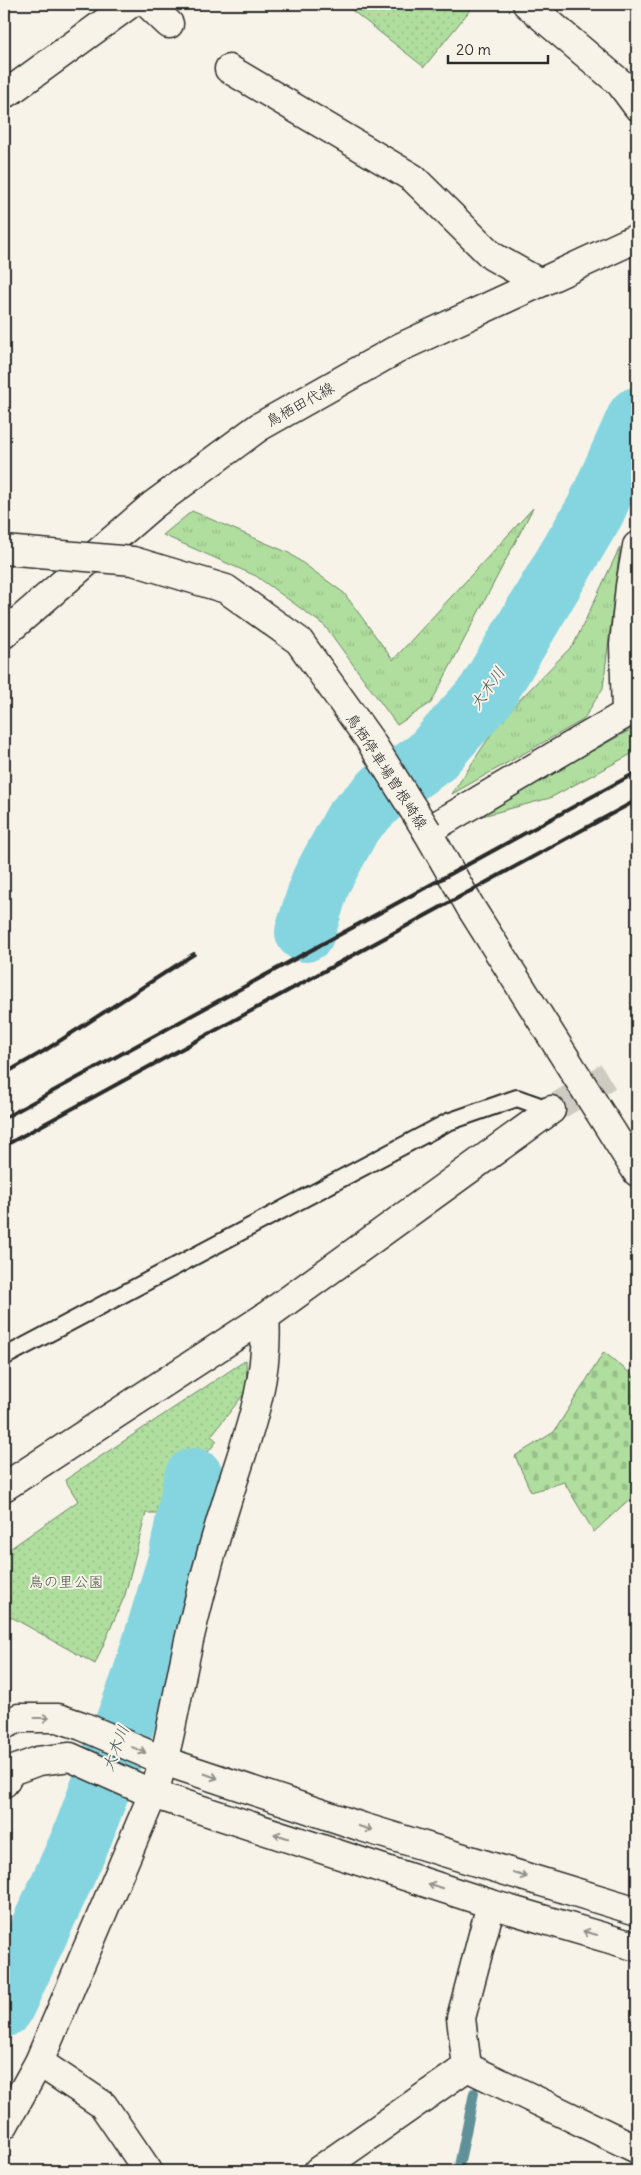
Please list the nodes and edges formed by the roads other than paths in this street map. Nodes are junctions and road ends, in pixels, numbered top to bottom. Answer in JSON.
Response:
{"nodes":[{"id":1,"x":130,"y":4,"type":"edge"},
{"id":2,"x":148,"y":4,"type":"edge"},
{"id":3,"x":527,"y":4,"type":"edge"},
{"id":4,"x":169,"y":24,"type":"dead end"},
{"id":5,"x":229,"y":69,"type":"dead end"},
{"id":6,"x":4,"y":91,"type":"edge"},
{"id":7,"x":637,"y":106,"type":"edge"},
{"id":8,"x":637,"y":238,"type":"edge"},
{"id":9,"x":540,"y":283,"type":"junction"},
{"id":10,"x":637,"y":546,"type":"edge"},
{"id":11,"x":4,"y":550,"type":"edge"},
{"id":12,"x":4,"y":634,"type":"edge"},
{"id":13,"x":632,"y":710,"type":"edge"},
{"id":14,"x":426,"y":831,"type":"junction"},
{"id":15,"x":551,"y":1110,"type":"joint"},
{"id":16,"x":630,"y":1156,"type":"edge"},
{"id":17,"x":265,"y":1317,"type":"junction"},
{"id":18,"x":4,"y":1357,"type":"edge"},
{"id":19,"x":4,"y":1487,"type":"edge"},
{"id":20,"x":4,"y":1725,"type":"edge"},
{"id":21,"x":164,"y":1761,"type":"junction"},
{"id":22,"x":6,"y":1772,"type":"edge"},
{"id":23,"x":153,"y":1794,"type":"junction"},
{"id":24,"x":490,"y":1904,"type":"junction"},
{"id":25,"x":637,"y":1911,"type":"edge"},
{"id":26,"x":637,"y":1947,"type":"edge"},
{"id":27,"x":39,"y":2062,"type":"junction"},
{"id":28,"x":467,"y":2067,"type":"junction"},
{"id":29,"x":4,"y":2125,"type":"edge"},
{"id":30,"x":637,"y":2149,"type":"edge"},
{"id":31,"x":148,"y":2171,"type":"edge"},
{"id":32,"x":318,"y":2171,"type":"edge"}],
"edges":[{"from":1,"to":6,"type":"street"},
{"from":2,"to":4,"type":"street"},
{"from":3,"to":7,"type":"street"},
{"from":5,"to":9,"type":"street"},
{"from":8,"to":9,"type":"street","name":"鳥栖田代線"},
{"from":9,"to":12,"type":"street","name":"鳥栖田代線"},
{"from":10,"to":13,"type":"street"},
{"from":11,"to":14,"type":"street","name":"鳥栖停車場曽根崎線","bridge":true},
{"from":13,"to":14,"type":"street"},
{"from":14,"to":16,"type":"street","name":"鳥栖停車場曽根崎線","bridge":true},
{"from":15,"to":17,"type":"street"},
{"from":15,"to":18,"type":"lane"},
{"from":17,"to":19,"type":"street"},
{"from":17,"to":21,"type":"street"},
{"from":20,"to":21,"type":"street","one_way":true},
{"from":21,"to":23,"type":"street"},
{"from":21,"to":25,"type":"street","one_way":true},
{"from":22,"to":23,"type":"street"},
{"from":24,"to":23,"type":"street","one_way":true},
{"from":23,"to":27,"type":"street"},
{"from":26,"to":24,"type":"street","one_way":true},
{"from":24,"to":28,"type":"street"},
{"from":27,"to":29,"type":"street"},
{"from":27,"to":31,"type":"street"},
{"from":28,"to":30,"type":"street"},
{"from":28,"to":32,"type":"street"}]}
